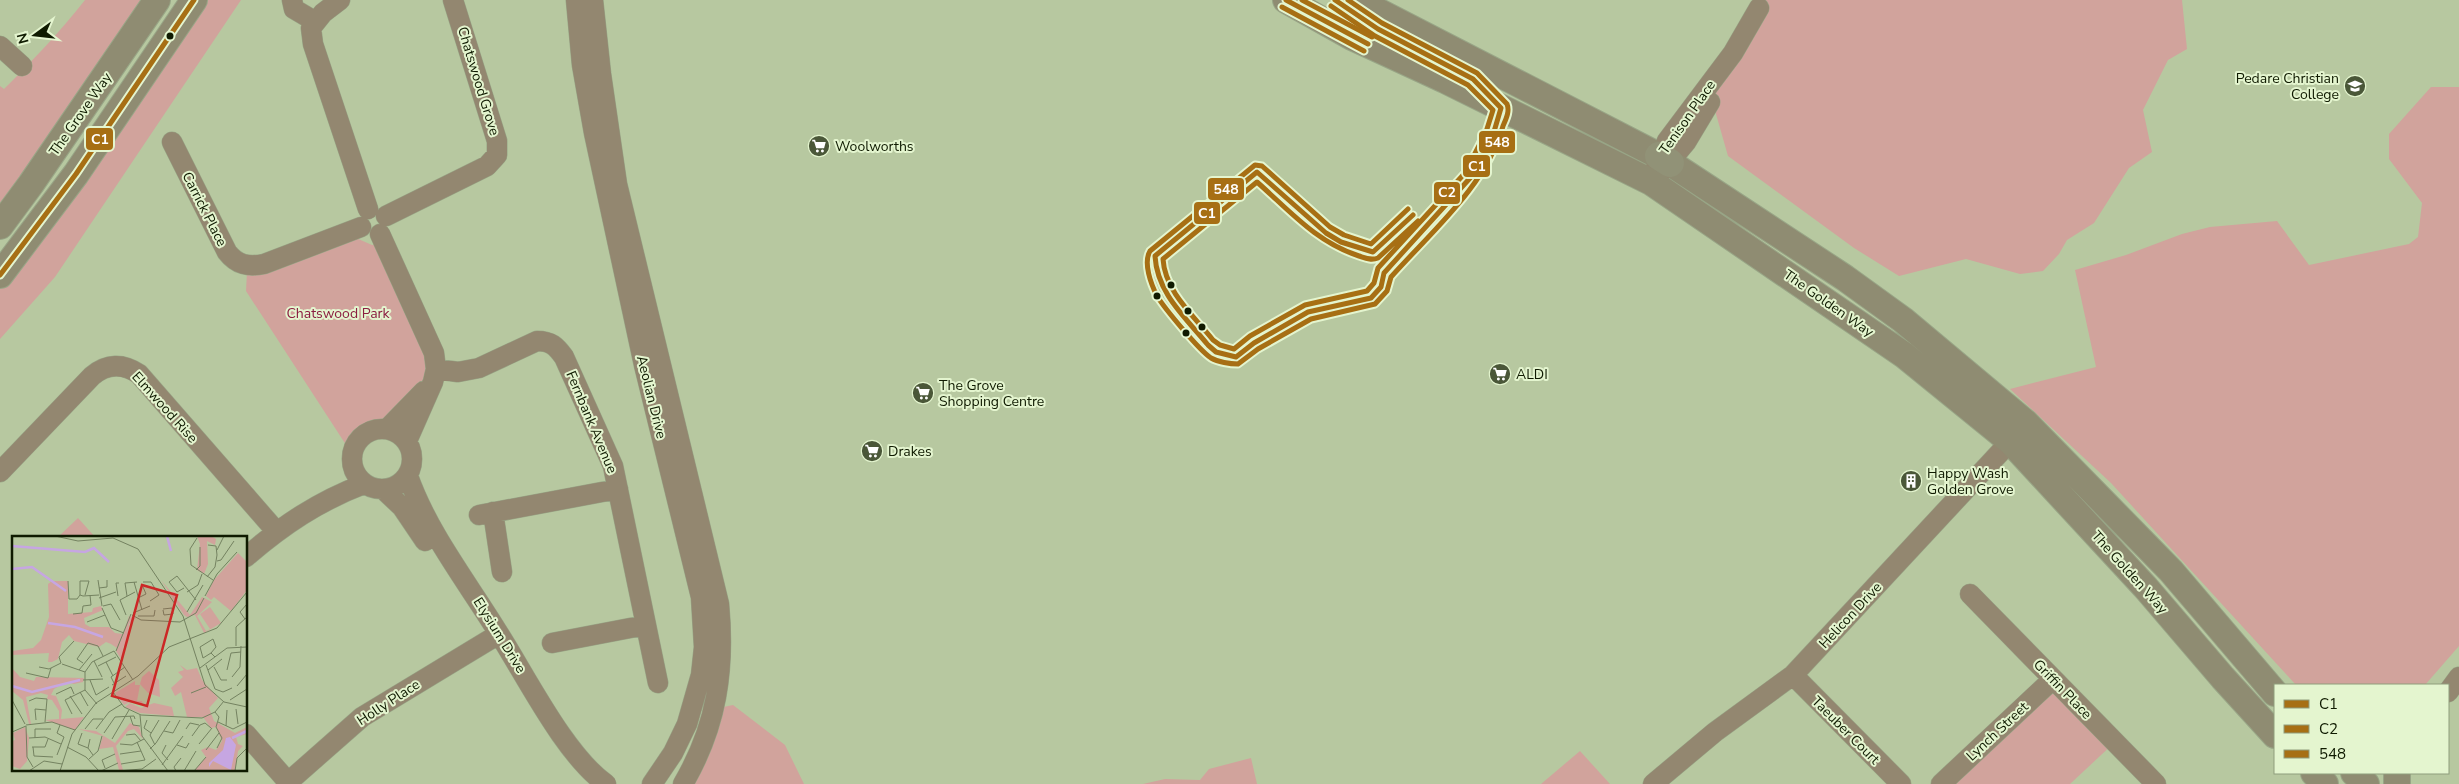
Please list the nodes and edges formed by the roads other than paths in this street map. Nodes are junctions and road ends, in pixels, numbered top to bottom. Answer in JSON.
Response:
{"nodes":[{"id":1,"x":157,"y":0,"type":"edge"},
{"id":2,"x":194,"y":0,"type":"edge"},
{"id":3,"x":292,"y":0,"type":"edge"},
{"id":4,"x":340,"y":0,"type":"edge"},
{"id":5,"x":453,"y":0,"type":"edge"},
{"id":6,"x":576,"y":0,"type":"edge"},
{"id":7,"x":593,"y":0,"type":"edge"},
{"id":8,"x":1286,"y":0,"type":"edge"},
{"id":9,"x":1336,"y":0,"type":"edge"},
{"id":10,"x":1356,"y":0,"type":"edge"},
{"id":11,"x":1759,"y":8,"type":"dead end"},
{"id":12,"x":316,"y":22,"type":"junction"},
{"id":13,"x":0,"y":46,"type":"edge"},
{"id":14,"x":22,"y":66,"type":"dead end"},
{"id":15,"x":1512,"y":81,"type":"junction"},
{"id":16,"x":1501,"y":108,"type":"junction"},
{"id":17,"x":172,"y":142,"type":"dead end"},
{"id":18,"x":1665,"y":160,"type":"junction"},
{"id":19,"x":1651,"y":182,"type":"junction"},
{"id":20,"x":374,"y":221,"type":"junction"},
{"id":21,"x":0,"y":226,"type":"edge"},
{"id":22,"x":0,"y":275,"type":"edge"},
{"id":23,"x":435,"y":375,"type":"junction"},
{"id":24,"x":387,"y":429,"type":"junction"},
{"id":25,"x":2018,"y":433,"type":"junction"},
{"id":26,"x":407,"y":441,"type":"junction"},
{"id":27,"x":353,"y":467,"type":"junction"},
{"id":28,"x":0,"y":472,"type":"edge"},
{"id":29,"x":408,"y":476,"type":"junction"},
{"id":30,"x":364,"y":484,"type":"junction"},
{"id":31,"x":618,"y":489,"type":"junction"},
{"id":32,"x":384,"y":490,"type":"junction"},
{"id":33,"x":310,"y":508,"type":"junction"},
{"id":34,"x":276,"y":531,"type":"junction"},
{"id":35,"x":248,"y":555,"type":"edge"},
{"id":36,"x":502,"y":572,"type":"dead end"},
{"id":37,"x":1970,"y":594,"type":"dead end"},
{"id":38,"x":646,"y":626,"type":"junction"},
{"id":39,"x":494,"y":637,"type":"junction"},
{"id":40,"x":552,"y":643,"type":"dead end"},
{"id":41,"x":1793,"y":675,"type":"junction"},
{"id":42,"x":2459,"y":676,"type":"edge"},
{"id":43,"x":2053,"y":679,"type":"junction"},
{"id":44,"x":658,"y":683,"type":"dead end"},
{"id":45,"x":2449,"y":684,"type":"edge"},
{"id":46,"x":2449,"y":691,"type":"edge"},
{"id":47,"x":2274,"y":692,"type":"edge"},
{"id":48,"x":2274,"y":734,"type":"edge"},
{"id":49,"x":248,"y":736,"type":"edge"},
{"id":50,"x":2315,"y":774,"type":"edge"},
{"id":51,"x":287,"y":783,"type":"edge"},
{"id":52,"x":586,"y":784,"type":"edge"},
{"id":53,"x":606,"y":784,"type":"edge"},
{"id":54,"x":652,"y":784,"type":"edge"},
{"id":55,"x":683,"y":784,"type":"edge"},
{"id":56,"x":1653,"y":784,"type":"edge"},
{"id":57,"x":1901,"y":784,"type":"edge"},
{"id":58,"x":1941,"y":784,"type":"edge"},
{"id":59,"x":2156,"y":784,"type":"edge"},
{"id":60,"x":2325,"y":784,"type":"edge"}],
"edges":[{"from":1,"to":21,"type":"main road","name":"The Grove Way"},
{"from":2,"to":22,"type":"main road"},
{"from":3,"to":12,"type":"street"},
{"from":4,"to":12,"type":"street"},
{"from":5,"to":20,"type":"street","name":"Chatswood Grove"},
{"from":6,"to":54,"type":"street","name":"Aeolian Drive"},
{"from":7,"to":55,"type":"street","name":"Aeolian Drive"},
{"from":8,"to":16,"type":"main road","name":"The Golden Way"},
{"from":9,"to":16,"type":"main road"},
{"from":10,"to":15,"type":"main road","name":"The Golden Way"},
{"from":11,"to":18,"type":"street","name":"Tenison Place"},
{"from":12,"to":20,"type":"street"},
{"from":13,"to":14,"type":"street"},
{"from":15,"to":16,"type":"main road"},
{"from":15,"to":18,"type":"main road","name":"The Golden Way"},
{"from":16,"to":19,"type":"main road","name":"The Golden Way"},
{"from":17,"to":20,"type":"street","name":"Carrick Place"},
{"from":18,"to":19,"type":"street","name":"Tenison Place"},
{"from":18,"to":25,"type":"main road","name":"The Golden Way"},
{"from":19,"to":25,"type":"main road","name":"The Golden Way"},
{"from":20,"to":23,"type":"street"},
{"from":23,"to":24,"type":"street"},
{"from":23,"to":26,"type":"street"},
{"from":23,"to":31,"type":"street","name":"Fernbank Avenue"},
{"from":24,"to":26,"type":"street"},
{"from":24,"to":27,"type":"street"},
{"from":25,"to":41,"type":"street","name":"Helicon Drive"},
{"from":25,"to":47,"type":"main road","name":"The Golden Way"},
{"from":25,"to":48,"type":"main road","name":"The Golden Way"},
{"from":26,"to":29,"type":"street"},
{"from":27,"to":30,"type":"street"},
{"from":27,"to":33,"type":"street"},
{"from":28,"to":34,"type":"street","name":"Elmwood Rise"},
{"from":29,"to":32,"type":"street"},
{"from":29,"to":39,"type":"street","name":"Elysium Drive"},
{"from":30,"to":32,"type":"street"},
{"from":30,"to":33,"type":"street"},
{"from":31,"to":36,"type":"street"},
{"from":31,"to":38,"type":"street","name":"Fernbank Avenue"},
{"from":32,"to":39,"type":"street","name":"Elysium Drive"},
{"from":33,"to":34,"type":"street"},
{"from":34,"to":35,"type":"street"},
{"from":37,"to":43,"type":"street","name":"Griffin Place"},
{"from":38,"to":40,"type":"street"},
{"from":38,"to":44,"type":"street","name":"Fernbank Avenue"},
{"from":39,"to":51,"type":"street","name":"Holly Place"},
{"from":39,"to":52,"type":"street","name":"Elysium Drive"},
{"from":39,"to":53,"type":"street","name":"Elysium Drive"},
{"from":41,"to":56,"type":"street","name":"Helicon Drive"},
{"from":41,"to":57,"type":"street","name":"Taeuber Court"},
{"from":42,"to":45,"type":"street"},
{"from":42,"to":46,"type":"street"},
{"from":43,"to":58,"type":"street","name":"Lynch Street"},
{"from":43,"to":59,"type":"street","name":"Griffin Place"},
{"from":49,"to":51,"type":"street"},
{"from":50,"to":60,"type":"main road"}]}
